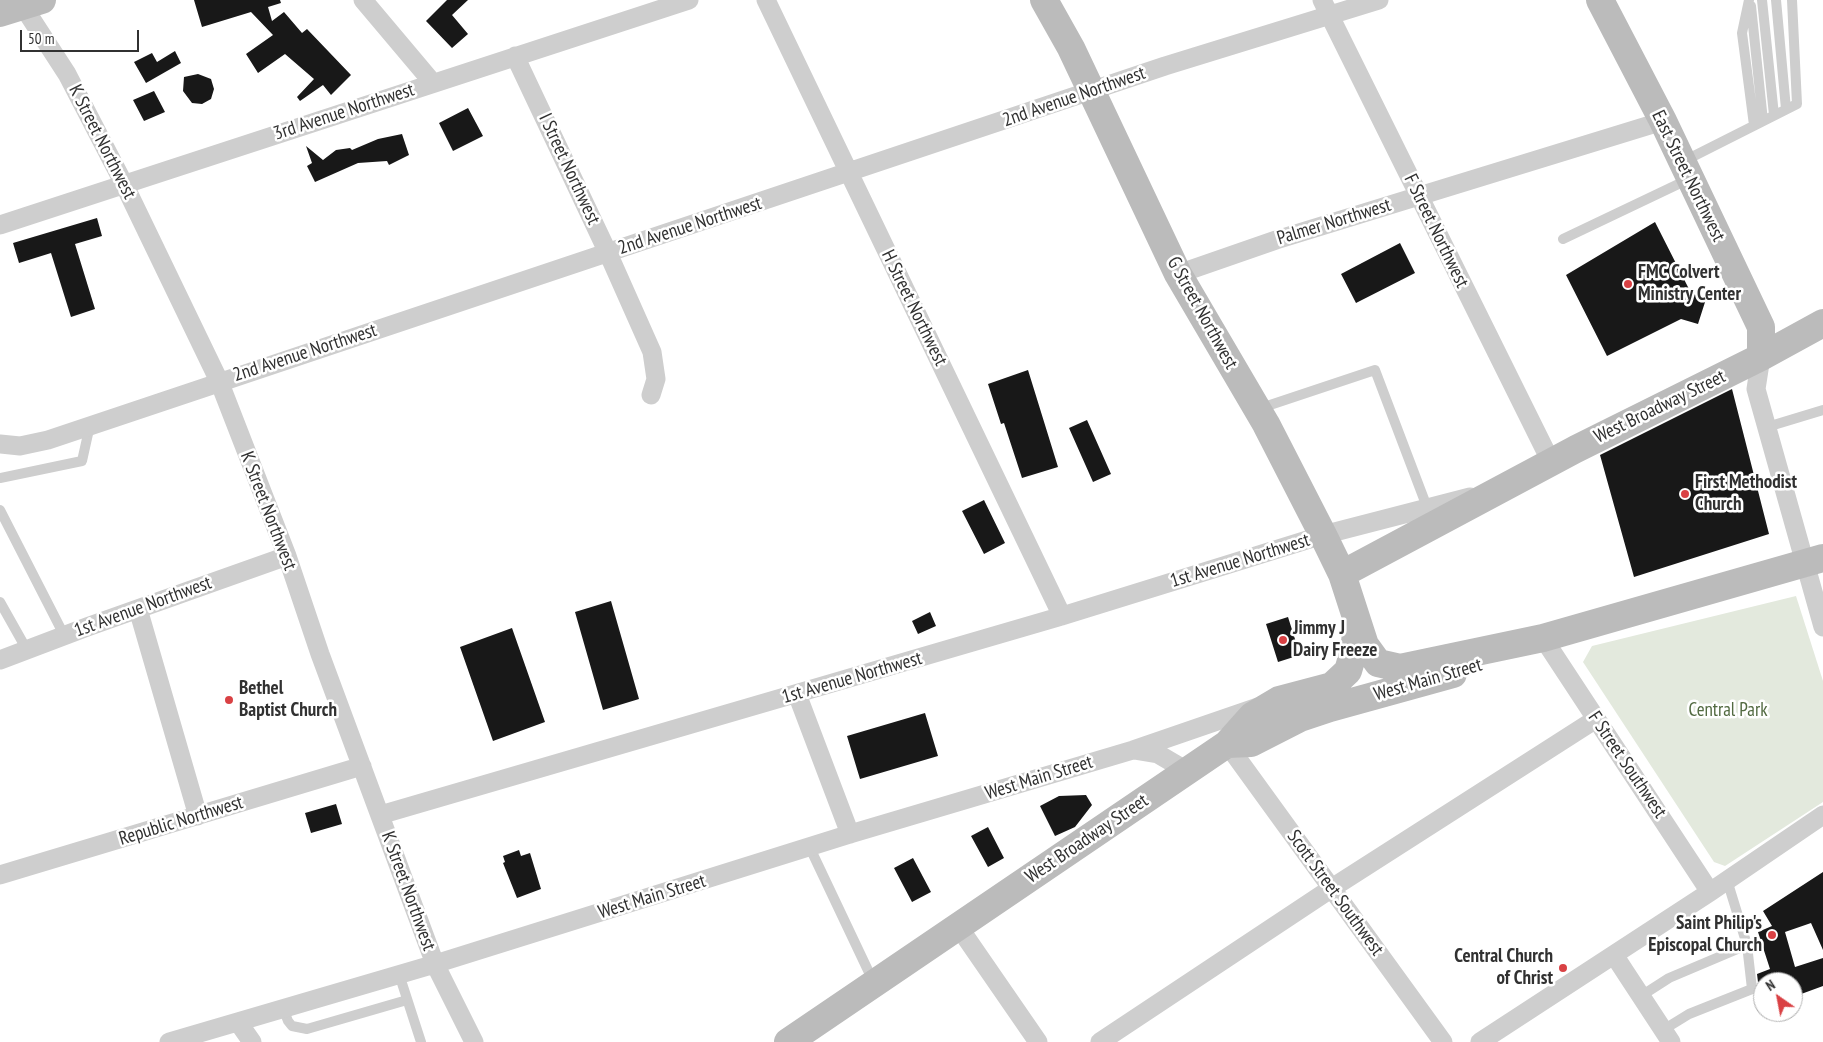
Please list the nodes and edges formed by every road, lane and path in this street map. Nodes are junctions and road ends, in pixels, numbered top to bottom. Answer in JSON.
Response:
{"nodes":[{"id":1,"x":363,"y":0,"type":"edge"},
{"id":2,"x":689,"y":0,"type":"edge"},
{"id":3,"x":766,"y":0,"type":"edge"},
{"id":4,"x":1044,"y":0,"type":"edge"},
{"id":5,"x":1379,"y":0,"type":"edge"},
{"id":6,"x":1600,"y":0,"type":"edge"},
{"id":7,"x":1750,"y":0,"type":"edge"},
{"id":8,"x":1762,"y":0,"type":"edge"},
{"id":9,"x":1776,"y":0,"type":"edge"},
{"id":10,"x":1792,"y":0,"type":"edge"},
{"id":11,"x":21,"y":5,"type":"edge"},
{"id":12,"x":1326,"y":8,"type":"edge"},
{"id":13,"x":515,"y":56,"type":"junction"},
{"id":14,"x":434,"y":83,"type":"junction"},
{"id":15,"x":1091,"y":91,"type":"junction"},
{"id":16,"x":1786,"y":109,"type":"junction"},
{"id":17,"x":1774,"y":115,"type":"junction"},
{"id":18,"x":1663,"y":121,"type":"junction"},
{"id":19,"x":1759,"y":123,"type":"junction"},
{"id":20,"x":1686,"y":170,"type":"junction"},
{"id":21,"x":849,"y":173,"type":"junction"},
{"id":22,"x":124,"y":184,"type":"junction"},
{"id":23,"x":1418,"y":196,"type":"junction"},
{"id":24,"x":0,"y":225,"type":"edge"},
{"id":25,"x":1563,"y":239,"type":"dead end"},
{"id":26,"x":608,"y":253,"type":"junction"},
{"id":27,"x":1178,"y":274,"type":"junction"},
{"id":28,"x":1823,"y":323,"type":"edge"},
{"id":29,"x":1761,"y":357,"type":"junction"},
{"id":30,"x":219,"y":381,"type":"junction"},
{"id":31,"x":651,"y":395,"type":"dead end"},
{"id":32,"x":1257,"y":409,"type":"junction"},
{"id":33,"x":1823,"y":410,"type":"edge"},
{"id":34,"x":90,"y":425,"type":"junction"},
{"id":35,"x":1767,"y":427,"type":"junction"},
{"id":36,"x":0,"y":444,"type":"edge"},
{"id":37,"x":1551,"y":462,"type":"junction"},
{"id":38,"x":0,"y":478,"type":"edge"},
{"id":39,"x":1498,"y":491,"type":"junction"},
{"id":40,"x":1427,"y":507,"type":"junction"},
{"id":41,"x":0,"y":510,"type":"edge"},
{"id":42,"x":1322,"y":536,"type":"junction"},
{"id":43,"x":287,"y":556,"type":"junction"},
{"id":44,"x":1814,"y":561,"type":"edge"},
{"id":45,"x":1342,"y":574,"type":"junction"},
{"id":46,"x":0,"y":602,"type":"edge"},
{"id":47,"x":138,"y":609,"type":"junction"},
{"id":48,"x":1062,"y":616,"type":"junction"},
{"id":49,"x":1357,"y":626,"type":"junction"},
{"id":50,"x":1823,"y":627,"type":"edge"},
{"id":51,"x":64,"y":636,"type":"junction"},
{"id":52,"x":1543,"y":638,"type":"junction"},
{"id":53,"x":27,"y":650,"type":"junction"},
{"id":54,"x":0,"y":660,"type":"edge"},
{"id":55,"x":797,"y":694,"type":"junction"},
{"id":56,"x":1280,"y":700,"type":"junction"},
{"id":57,"x":1596,"y":719,"type":"junction"},
{"id":58,"x":1226,"y":744,"type":"junction"},
{"id":59,"x":1133,"y":750,"type":"junction"},
{"id":60,"x":362,"y":766,"type":"junction"},
{"id":61,"x":1188,"y":771,"type":"junction"},
{"id":62,"x":1823,"y":815,"type":"edge"},
{"id":63,"x":198,"y":816,"type":"junction"},
{"id":64,"x":380,"y":816,"type":"junction"},
{"id":65,"x":850,"y":834,"type":"junction"},
{"id":66,"x":810,"y":848,"type":"junction"},
{"id":67,"x":0,"y":875,"type":"edge"},
{"id":68,"x":1727,"y":880,"type":"junction"},
{"id":69,"x":1332,"y":888,"type":"junction"},
{"id":70,"x":1710,"y":892,"type":"junction"},
{"id":71,"x":958,"y":926,"type":"junction"},
{"id":72,"x":1748,"y":945,"type":"junction"},
{"id":73,"x":1614,"y":955,"type":"junction"},
{"id":74,"x":435,"y":964,"type":"junction"},
{"id":75,"x":399,"y":974,"type":"junction"},
{"id":76,"x":874,"y":984,"type":"junction"},
{"id":77,"x":1641,"y":996,"type":"junction"},
{"id":78,"x":407,"y":1000,"type":"junction"},
{"id":79,"x":283,"y":1008,"type":"junction"},
{"id":80,"x":238,"y":1022,"type":"junction"},
{"id":81,"x":1667,"y":1036,"type":"edge"},
{"id":82,"x":169,"y":1042,"type":"edge"},
{"id":83,"x":252,"y":1042,"type":"edge"},
{"id":84,"x":421,"y":1042,"type":"edge"},
{"id":85,"x":474,"y":1042,"type":"edge"},
{"id":86,"x":788,"y":1042,"type":"edge"},
{"id":87,"x":1038,"y":1042,"type":"edge"},
{"id":88,"x":1100,"y":1042,"type":"edge"},
{"id":89,"x":1443,"y":1042,"type":"edge"},
{"id":90,"x":1480,"y":1042,"type":"edge"}],
"edges":[{"from":1,"to":14,"type":"street"},
{"from":2,"to":13,"type":"street","name":"3rd Avenue Northwest"},
{"from":3,"to":21,"type":"street","name":"H Street Northwest"},
{"from":4,"to":15,"type":"main road","name":"G Street Northwest"},
{"from":5,"to":12,"type":"street","name":"2nd Avenue Northwest"},
{"from":6,"to":18,"type":"main road","name":"East Street Northwest"},
{"from":7,"to":19,"type":"lane"},
{"from":8,"to":17,"type":"lane"},
{"from":9,"to":16,"type":"lane"},
{"from":10,"to":16,"type":"lane"},
{"from":11,"to":22,"type":"street","name":"K Street Northwest"},
{"from":12,"to":15,"type":"street","name":"2nd Avenue Northwest"},
{"from":12,"to":23,"type":"street","name":"F Street Northwest"},
{"from":13,"to":14,"type":"street","name":"3rd Avenue Northwest"},
{"from":13,"to":26,"type":"street","name":"I Street Northwest"},
{"from":14,"to":22,"type":"street","name":"3rd Avenue Northwest"},
{"from":15,"to":21,"type":"street","name":"2nd Avenue Northwest"},
{"from":15,"to":27,"type":"main road","name":"G Street Northwest"},
{"from":16,"to":17,"type":"lane"},
{"from":17,"to":19,"type":"lane"},
{"from":18,"to":20,"type":"main road","name":"East Street Northwest"},
{"from":18,"to":23,"type":"street","name":"Palmer Northwest"},
{"from":19,"to":20,"type":"lane"},
{"from":20,"to":25,"type":"lane"},
{"from":20,"to":29,"type":"main road","name":"East Street Northwest"},
{"from":21,"to":26,"type":"street","name":"2nd Avenue Northwest"},
{"from":21,"to":48,"type":"street","name":"H Street Northwest"},
{"from":22,"to":24,"type":"street","name":"3rd Avenue Northwest"},
{"from":22,"to":30,"type":"street","name":"K Street Northwest"},
{"from":23,"to":27,"type":"street","name":"Palmer Northwest"},
{"from":23,"to":37,"type":"street","name":"F Street Northwest"},
{"from":26,"to":30,"type":"street","name":"2nd Avenue Northwest"},
{"from":26,"to":31,"type":"street","name":"I Street Northwest"},
{"from":27,"to":32,"type":"main road","name":"G Street Northwest"},
{"from":28,"to":29,"type":"main road","name":"West Broadway Street"},
{"from":29,"to":35,"type":"street"},
{"from":29,"to":37,"type":"main road","name":"West Broadway Street"},
{"from":30,"to":34,"type":"street","name":"2nd Avenue Northwest"},
{"from":30,"to":43,"type":"street","name":"K Street Northwest"},
{"from":32,"to":40,"type":"lane"},
{"from":32,"to":42,"type":"main road","name":"G Street Northwest"},
{"from":33,"to":35,"type":"lane"},
{"from":34,"to":36,"type":"street","name":"2nd Avenue Northwest"},
{"from":34,"to":38,"type":"lane"},
{"from":35,"to":44,"type":"street"},
{"from":37,"to":39,"type":"main road","name":"West Broadway Street"},
{"from":39,"to":40,"type":"street","name":"West Broadway Street"},
{"from":39,"to":45,"type":"main road","name":"West Broadway Street"},
{"from":40,"to":42,"type":"street","name":"West Broadway Street"},
{"from":41,"to":51,"type":"lane"},
{"from":42,"to":45,"type":"main road","name":"G Street Northwest"},
{"from":42,"to":48,"type":"street","name":"1st Avenue Northwest"},
{"from":43,"to":47,"type":"street","name":"1st Avenue Northwest"},
{"from":43,"to":60,"type":"street","name":"K Street Northwest"},
{"from":44,"to":50,"type":"street"},
{"from":44,"to":52,"type":"main road","name":"West Main Street"},
{"from":45,"to":49,"type":"main road","name":"G Street Northwest"},
{"from":46,"to":53,"type":"lane"},
{"from":47,"to":51,"type":"street","name":"1st Avenue Northwest"},
{"from":47,"to":63,"type":"street"},
{"from":48,"to":55,"type":"street","name":"1st Avenue Northwest"},
{"from":49,"to":52,"type":"main road","name":"West Main Street"},
{"from":49,"to":56,"type":"main road","name":"West Broadway Street"},
{"from":51,"to":53,"type":"street","name":"1st Avenue Northwest"},
{"from":52,"to":57,"type":"street","name":"F Street Southwest"},
{"from":52,"to":58,"type":"main road","name":"West Main Street"},
{"from":53,"to":54,"type":"street","name":"1st Avenue Northwest"},
{"from":55,"to":64,"type":"street","name":"1st Avenue Northwest"},
{"from":55,"to":65,"type":"street"},
{"from":56,"to":58,"type":"main road","name":"West Broadway Street"},
{"from":56,"to":59,"type":"street","name":"West Main Street"},
{"from":57,"to":69,"type":"street"},
{"from":57,"to":70,"type":"street","name":"F Street Southwest"},
{"from":58,"to":61,"type":"main road","name":"West Broadway Street"},
{"from":58,"to":69,"type":"street","name":"Scott Street Southwest"},
{"from":59,"to":61,"type":"street","name":"West Main Street"},
{"from":59,"to":65,"type":"street","name":"West Main Street"},
{"from":60,"to":63,"type":"street","name":"Republic Northwest"},
{"from":60,"to":64,"type":"street","name":"K Street Northwest"},
{"from":61,"to":71,"type":"main road","name":"West Broadway Street"},
{"from":62,"to":68,"type":"street"},
{"from":63,"to":67,"type":"street","name":"Republic Northwest"},
{"from":64,"to":74,"type":"street","name":"K Street Northwest"},
{"from":65,"to":66,"type":"street","name":"West Main Street"},
{"from":66,"to":74,"type":"street","name":"West Main Street"},
{"from":66,"to":76,"type":"lane"},
{"from":68,"to":70,"type":"street"},
{"from":68,"to":72,"type":"lane"},
{"from":69,"to":88,"type":"street"},
{"from":69,"to":89,"type":"street","name":"Scott Street Southwest"},
{"from":70,"to":73,"type":"street"},
{"from":71,"to":76,"type":"main road","name":"West Broadway Street"},
{"from":71,"to":87,"type":"street"},
{"from":72,"to":77,"type":"lane"},
{"from":72,"to":81,"type":"lane"},
{"from":73,"to":77,"type":"street"},
{"from":73,"to":90,"type":"street"},
{"from":74,"to":75,"type":"street","name":"West Main Street"},
{"from":74,"to":85,"type":"street","name":"K Street Northwest"},
{"from":75,"to":78,"type":"lane"},
{"from":75,"to":79,"type":"street","name":"West Main Street"},
{"from":76,"to":86,"type":"main road","name":"West Broadway Street"},
{"from":77,"to":81,"type":"street"},
{"from":78,"to":79,"type":"lane"},
{"from":78,"to":84,"type":"lane"},
{"from":79,"to":80,"type":"street","name":"West Main Street"},
{"from":80,"to":82,"type":"street","name":"West Main Street"},
{"from":80,"to":83,"type":"street"}]}
